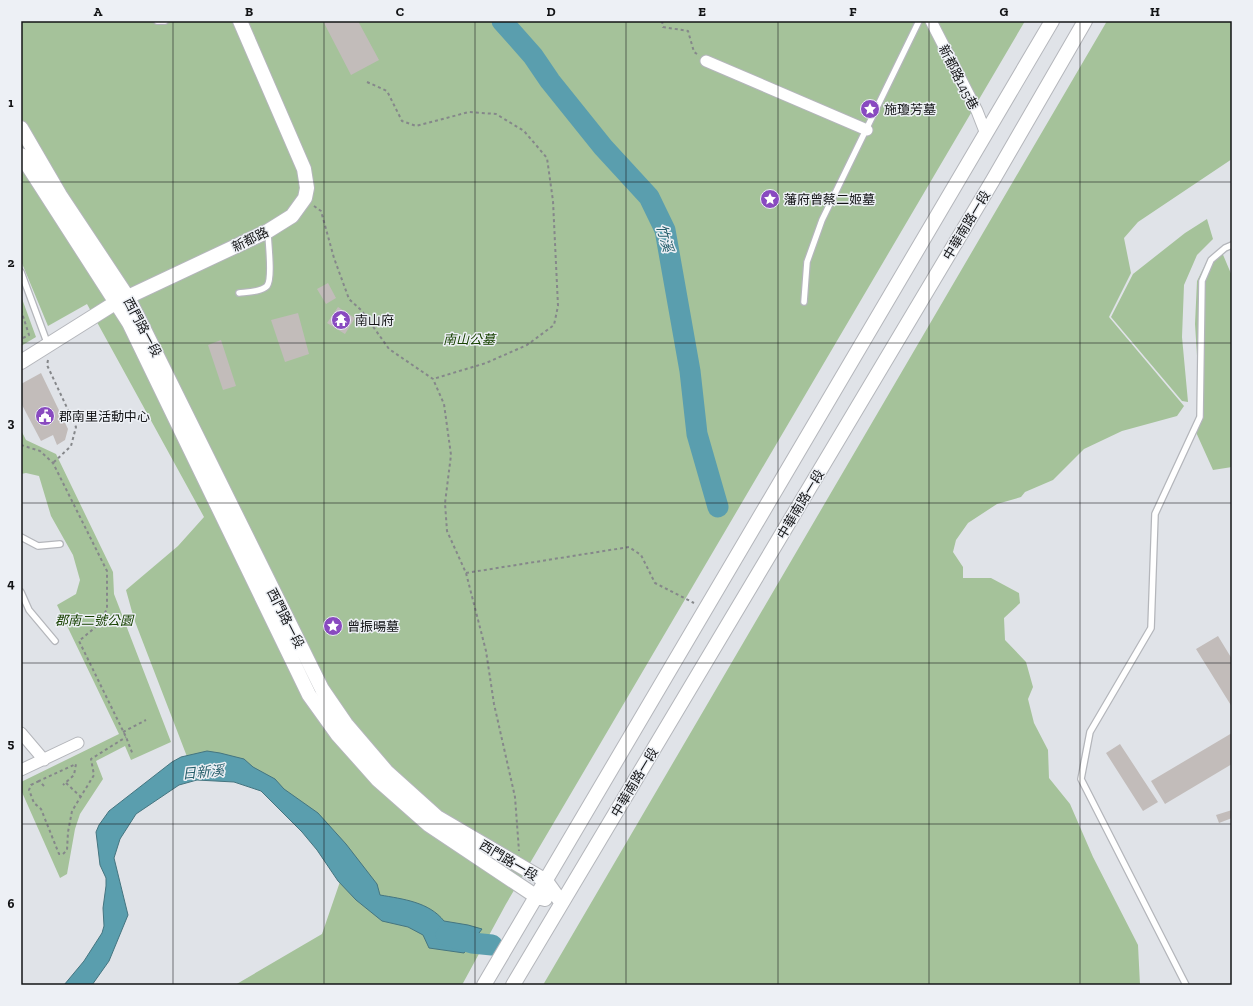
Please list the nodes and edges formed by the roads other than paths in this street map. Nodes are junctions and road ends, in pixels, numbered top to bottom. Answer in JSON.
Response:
{"nodes":[{"id":1,"x":157,"y":21,"type":"edge"},
{"id":2,"x":165,"y":21,"type":"edge"},
{"id":3,"x":240,"y":21,"type":"edge"},
{"id":4,"x":920,"y":21,"type":"edge"},
{"id":5,"x":931,"y":21,"type":"edge"},
{"id":6,"x":1052,"y":21,"type":"edge"},
{"id":7,"x":1085,"y":21,"type":"edge"},
{"id":8,"x":706,"y":61,"type":"road end"},
{"id":9,"x":21,"y":128,"type":"edge"},
{"id":10,"x":867,"y":130,"type":"junction"},
{"id":11,"x":986,"y":134,"type":"junction"},
{"id":12,"x":21,"y":155,"type":"edge"},
{"id":13,"x":268,"y":231,"type":"junction"},
{"id":14,"x":1232,"y":245,"type":"edge"},
{"id":15,"x":21,"y":272,"type":"edge"},
{"id":16,"x":239,"y":293,"type":"dead end"},
{"id":17,"x":121,"y":299,"type":"junction"},
{"id":18,"x":804,"y":302,"type":"dead end"},
{"id":19,"x":48,"y":345,"type":"junction"},
{"id":20,"x":21,"y":362,"type":"edge"},
{"id":21,"x":21,"y":537,"type":"edge"},
{"id":22,"x":60,"y":544,"type":"dead end"},
{"id":23,"x":21,"y":592,"type":"edge"},
{"id":24,"x":55,"y":641,"type":"dead end"},
{"id":25,"x":21,"y":733,"type":"edge"},
{"id":26,"x":78,"y":743,"type":"dead end"},
{"id":27,"x":44,"y":760,"type":"junction"},
{"id":28,"x":21,"y":770,"type":"edge"},
{"id":29,"x":546,"y":881,"type":"junction"},
{"id":30,"x":536,"y":897,"type":"junction"},
{"id":31,"x":562,"y":902,"type":"junction"},
{"id":32,"x":484,"y":985,"type":"edge"},
{"id":33,"x":512,"y":985,"type":"edge"},
{"id":34,"x":1186,"y":985,"type":"edge"}],
"edges":[{"from":1,"to":2,"type":"lane"},
{"from":3,"to":13,"type":"street","name":"新都路"},
{"from":4,"to":10,"type":"lane"},
{"from":5,"to":11,"type":"street","name":"新都路145巷"},
{"from":6,"to":11,"type":"street","name":"中華南路一段"},
{"from":7,"to":31,"type":"street","name":"中華南路一段"},
{"from":8,"to":10,"type":"street"},
{"from":9,"to":17,"type":"street","name":"西門路一段"},
{"from":10,"to":18,"type":"lane"},
{"from":11,"to":29,"type":"street","name":"中華南路一段"},
{"from":12,"to":17,"type":"street","name":"西門路一段"},
{"from":13,"to":16,"type":"lane"},
{"from":13,"to":17,"type":"street","name":"新都路"},
{"from":14,"to":34,"type":"lane"},
{"from":15,"to":19,"type":"lane"},
{"from":17,"to":19,"type":"street","name":"新都路"},
{"from":17,"to":29,"type":"street","name":"西門路一段"},
{"from":17,"to":30,"type":"street","name":"西門路一段"},
{"from":19,"to":20,"type":"street","name":"新都路"},
{"from":21,"to":22,"type":"lane"},
{"from":23,"to":24,"type":"lane"},
{"from":25,"to":27,"type":"street"},
{"from":26,"to":27,"type":"street"},
{"from":27,"to":28,"type":"street"},
{"from":29,"to":30,"type":"street","name":"中華南路一段"},
{"from":29,"to":31,"type":"street","name":"西門路一段"},
{"from":30,"to":31,"type":"street","name":"西門路一段"},
{"from":30,"to":32,"type":"street","name":"中華南路一段"},
{"from":31,"to":33,"type":"street","name":"中華南路一段"}]}
